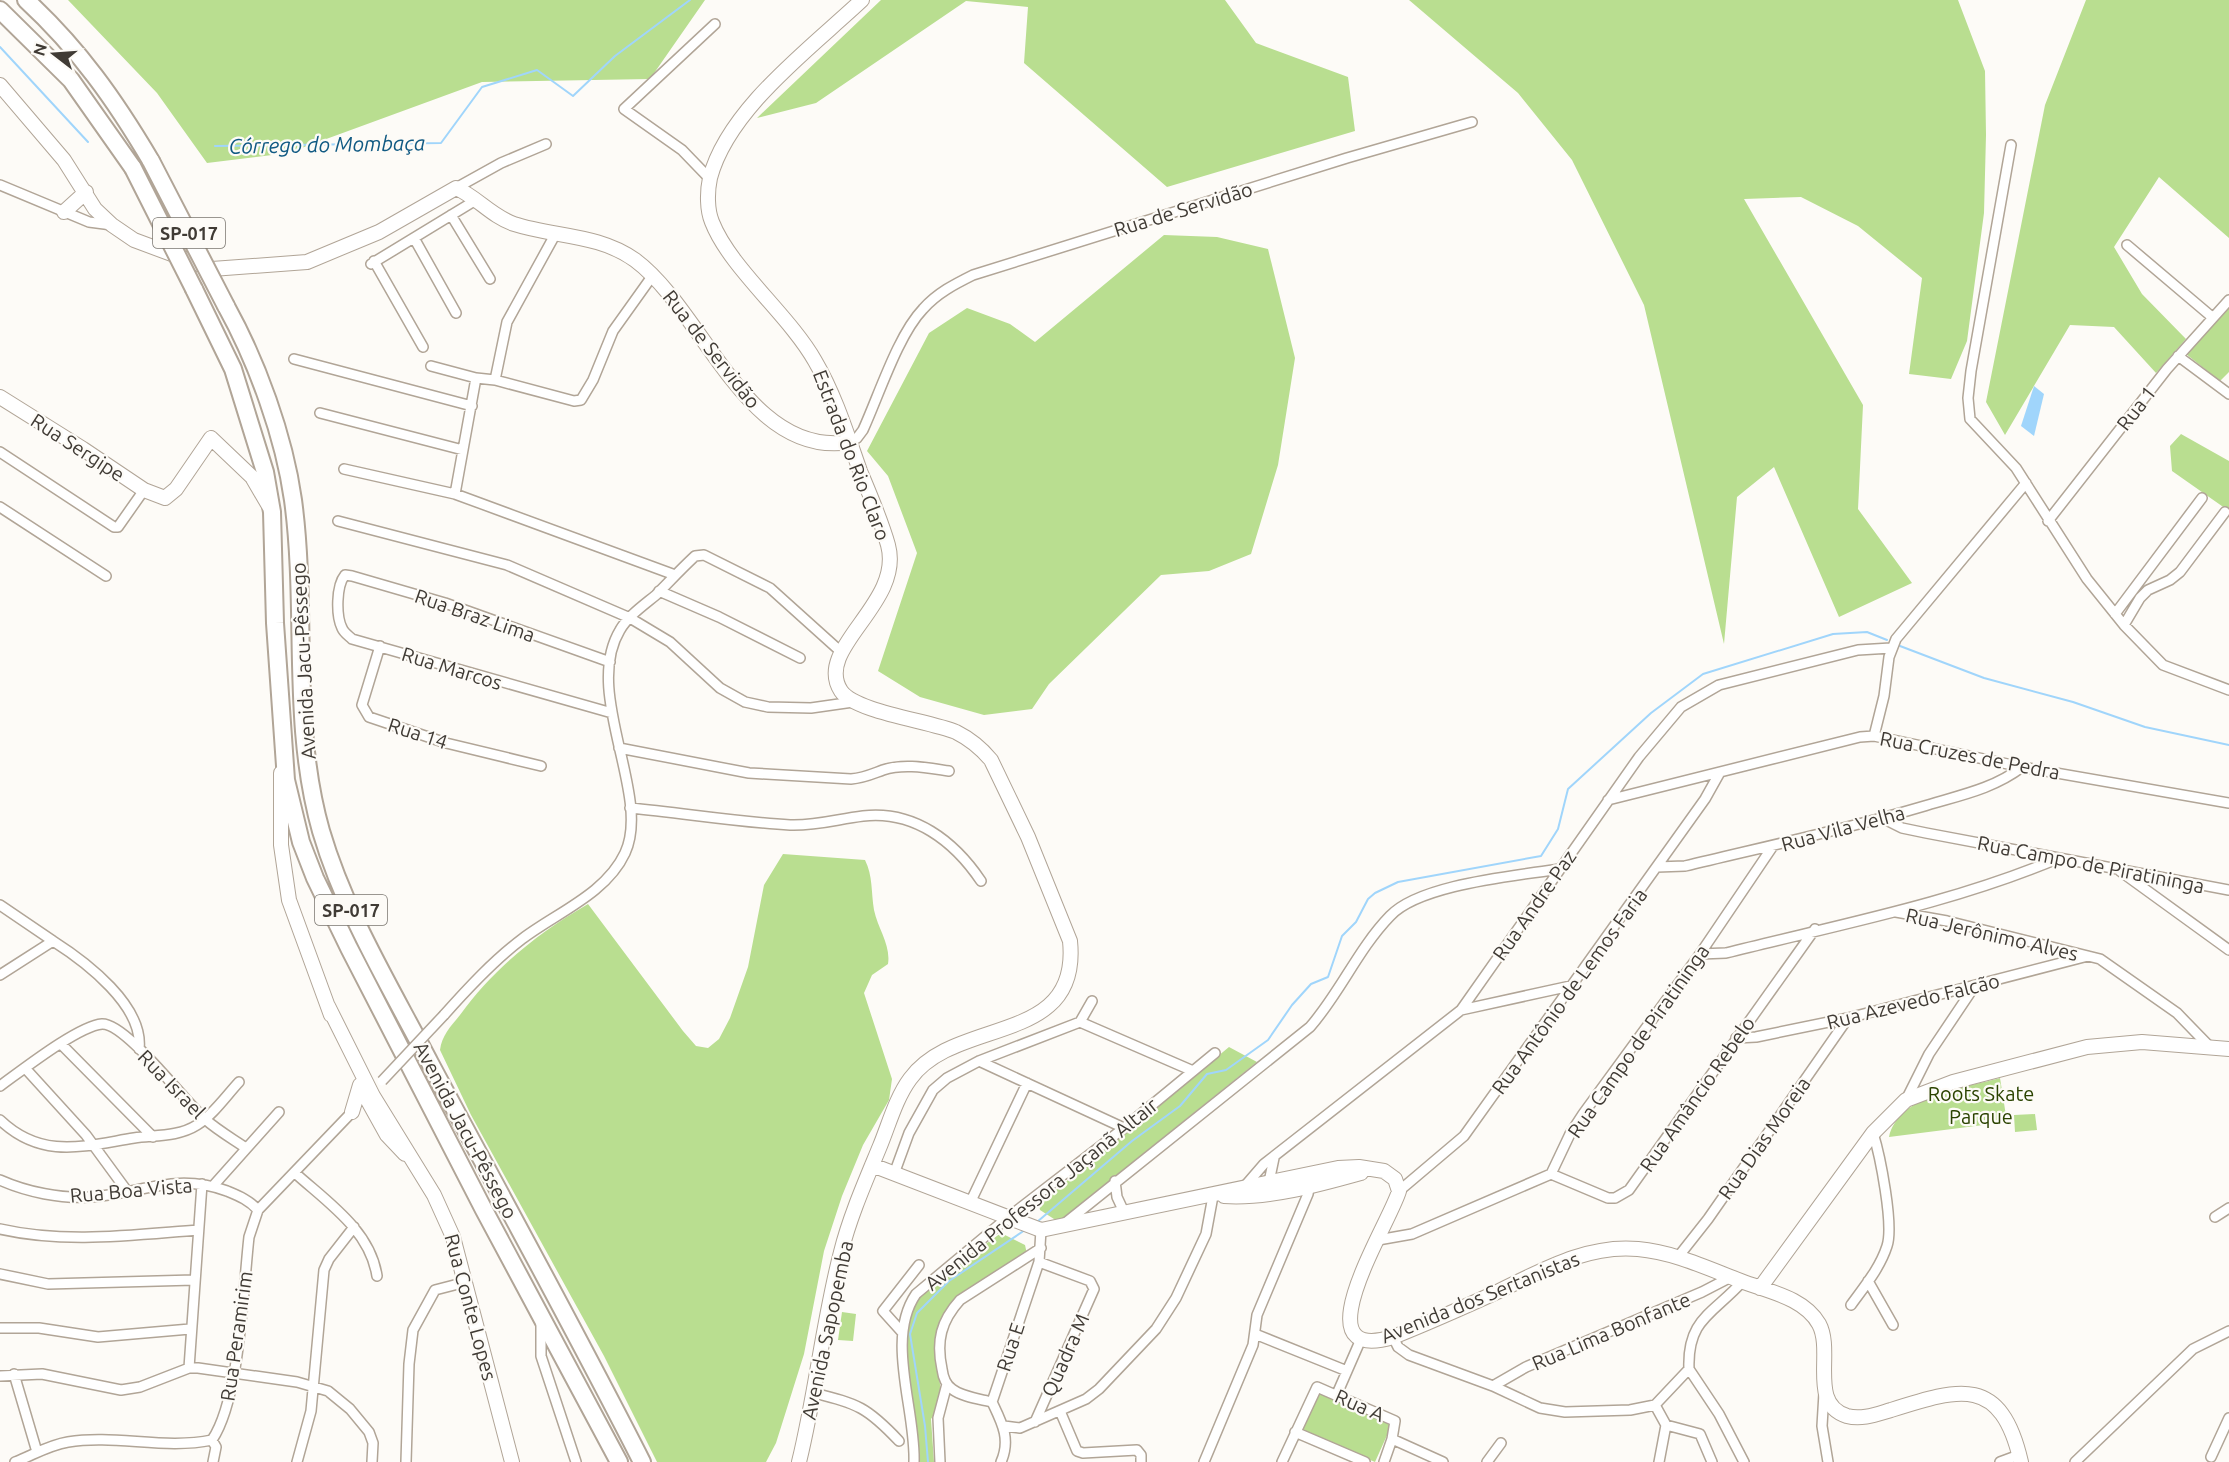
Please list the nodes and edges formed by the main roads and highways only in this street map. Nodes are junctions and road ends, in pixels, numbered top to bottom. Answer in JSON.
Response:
{"nodes":[{"id":1,"x":26,"y":0,"type":"edge"},
{"id":2,"x":862,"y":0,"type":"edge"},
{"id":3,"x":0,"y":10,"type":"edge"},
{"id":4,"x":0,"y":85,"type":"edge"},
{"id":5,"x":86,"y":192,"type":"junction"},
{"id":6,"x":64,"y":212,"type":"road end"},
{"id":7,"x":0,"y":398,"type":"edge"},
{"id":8,"x":255,"y":434,"type":"junction"},
{"id":9,"x":850,"y":442,"type":"junction"},
{"id":10,"x":235,"y":460,"type":"junction"},
{"id":11,"x":272,"y":512,"type":"junction"},
{"id":12,"x":282,"y":737,"type":"junction"},
{"id":13,"x":2229,"y":1049,"type":"edge"},
{"id":14,"x":373,"y":1090,"type":"junction"},
{"id":15,"x":375,"y":1116,"type":"junction"},
{"id":16,"x":412,"y":1160,"type":"junction"},
{"id":17,"x":872,"y":1166,"type":"junction"},
{"id":18,"x":1310,"y":1179,"type":"junction"},
{"id":19,"x":1246,"y":1191,"type":"junction"},
{"id":20,"x":1760,"y":1288,"type":"junction"},
{"id":21,"x":2020,"y":1459,"type":"edge"},
{"id":22,"x":512,"y":1462,"type":"edge"},
{"id":23,"x":619,"y":1462,"type":"edge"},
{"id":24,"x":642,"y":1462,"type":"edge"},
{"id":25,"x":799,"y":1462,"type":"edge"}],
"edges":[{"from":1,"to":24,"type":"highway","name":"Avenida Jacu-Pêssego","number":"SP-017","bridge":true},
{"from":2,"to":9,"type":"main road","name":"Estrada do Rio Claro"},
{"from":3,"to":8,"type":"highway","name":"Avenida Jacu-Pêssego","number":"SP-017","bridge":true},
{"from":4,"to":5,"type":"main road"},
{"from":5,"to":6,"type":"main road"},
{"from":5,"to":9,"type":"main road","name":"Rua de Servidão"},
{"from":7,"to":10,"type":"main road","name":"Rua Sergipe"},
{"from":8,"to":10,"type":"main road"},
{"from":8,"to":11,"type":"highway","name":"Avenida Jacu-Pêssego","number":"SP-017"},
{"from":9,"to":17,"type":"main road","name":"Estrada do Rio Claro"},
{"from":10,"to":11,"type":"main road"},
{"from":11,"to":12,"type":"highway","name":"Avenida Jacu-Pêssego","number":"SP-017"},
{"from":12,"to":14,"type":"main road"},
{"from":12,"to":23,"type":"highway","name":"Avenida Jacu-Pêssego","number":"SP-017"},
{"from":13,"to":20,"type":"main road"},
{"from":14,"to":15,"type":"main road","name":"Rua Conte Lopes"},
{"from":14,"to":15,"type":"main road"},
{"from":14,"to":16,"type":"main road","name":"Rua Conte Lopes"},
{"from":15,"to":16,"type":"main road","name":"Rua Conte Lopes"},
{"from":16,"to":22,"type":"main road","name":"Rua Conte Lopes"},
{"from":17,"to":19,"type":"main road"},
{"from":17,"to":25,"type":"main road","name":"Avenida Sapopemba"},
{"from":18,"to":19,"type":"main road"},
{"from":18,"to":19,"type":"main road"},
{"from":18,"to":20,"type":"main road","name":"Avenida dos Sertanistas"},
{"from":20,"to":21,"type":"main road","name":"Avenida dos Sertanistas"}]}
